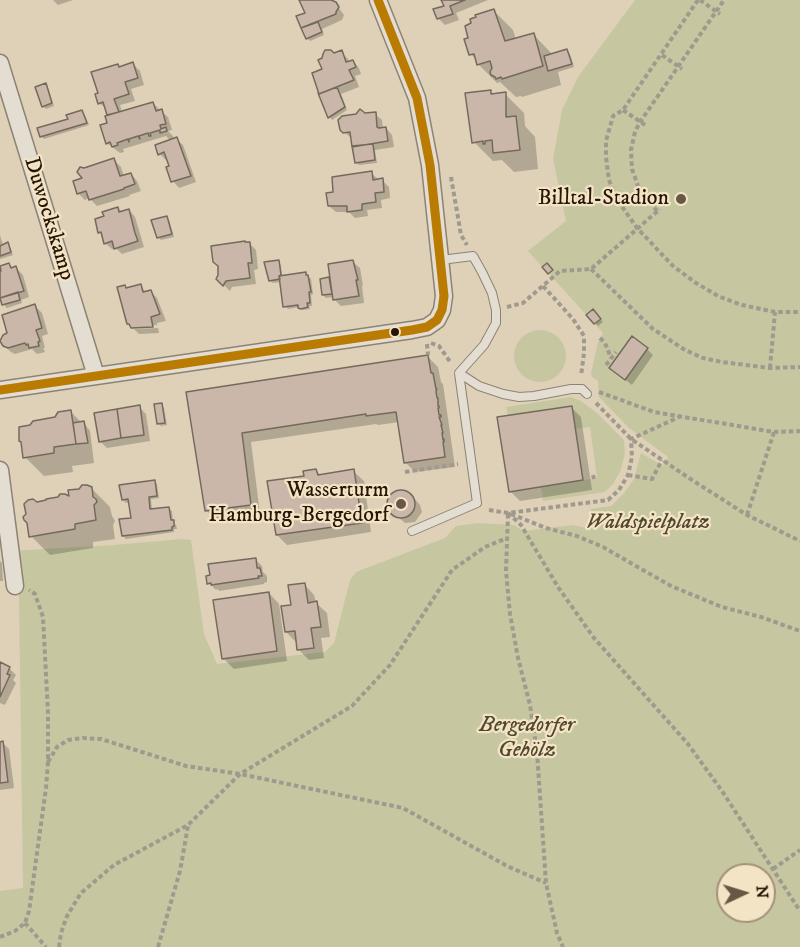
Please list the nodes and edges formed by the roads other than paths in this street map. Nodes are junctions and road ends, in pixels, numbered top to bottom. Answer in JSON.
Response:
{"nodes":[{"id":1,"x":378,"y":0,"type":"edge"},
{"id":2,"x":0,"y":63,"type":"edge"},
{"id":3,"x":441,"y":260,"type":"junction"},
{"id":4,"x":459,"y":373,"type":"junction"},
{"id":5,"x":96,"y":376,"type":"junction"},
{"id":6,"x":0,"y":390,"type":"edge"},
{"id":7,"x":585,"y":391,"type":"road end"},
{"id":8,"x":0,"y":470,"type":"edge"},
{"id":9,"x":412,"y":531,"type":"dead end"},
{"id":10,"x":15,"y":586,"type":"road end"}],
"edges":[{"from":1,"to":3,"type":"street"},
{"from":2,"to":5,"type":"street","name":"Duwockskamp"},
{"from":3,"to":4,"type":"lane"},
{"from":3,"to":5,"type":"street"},
{"from":4,"to":7,"type":"lane"},
{"from":4,"to":9,"type":"lane"},
{"from":5,"to":6,"type":"street"},
{"from":8,"to":10,"type":"street"}]}
